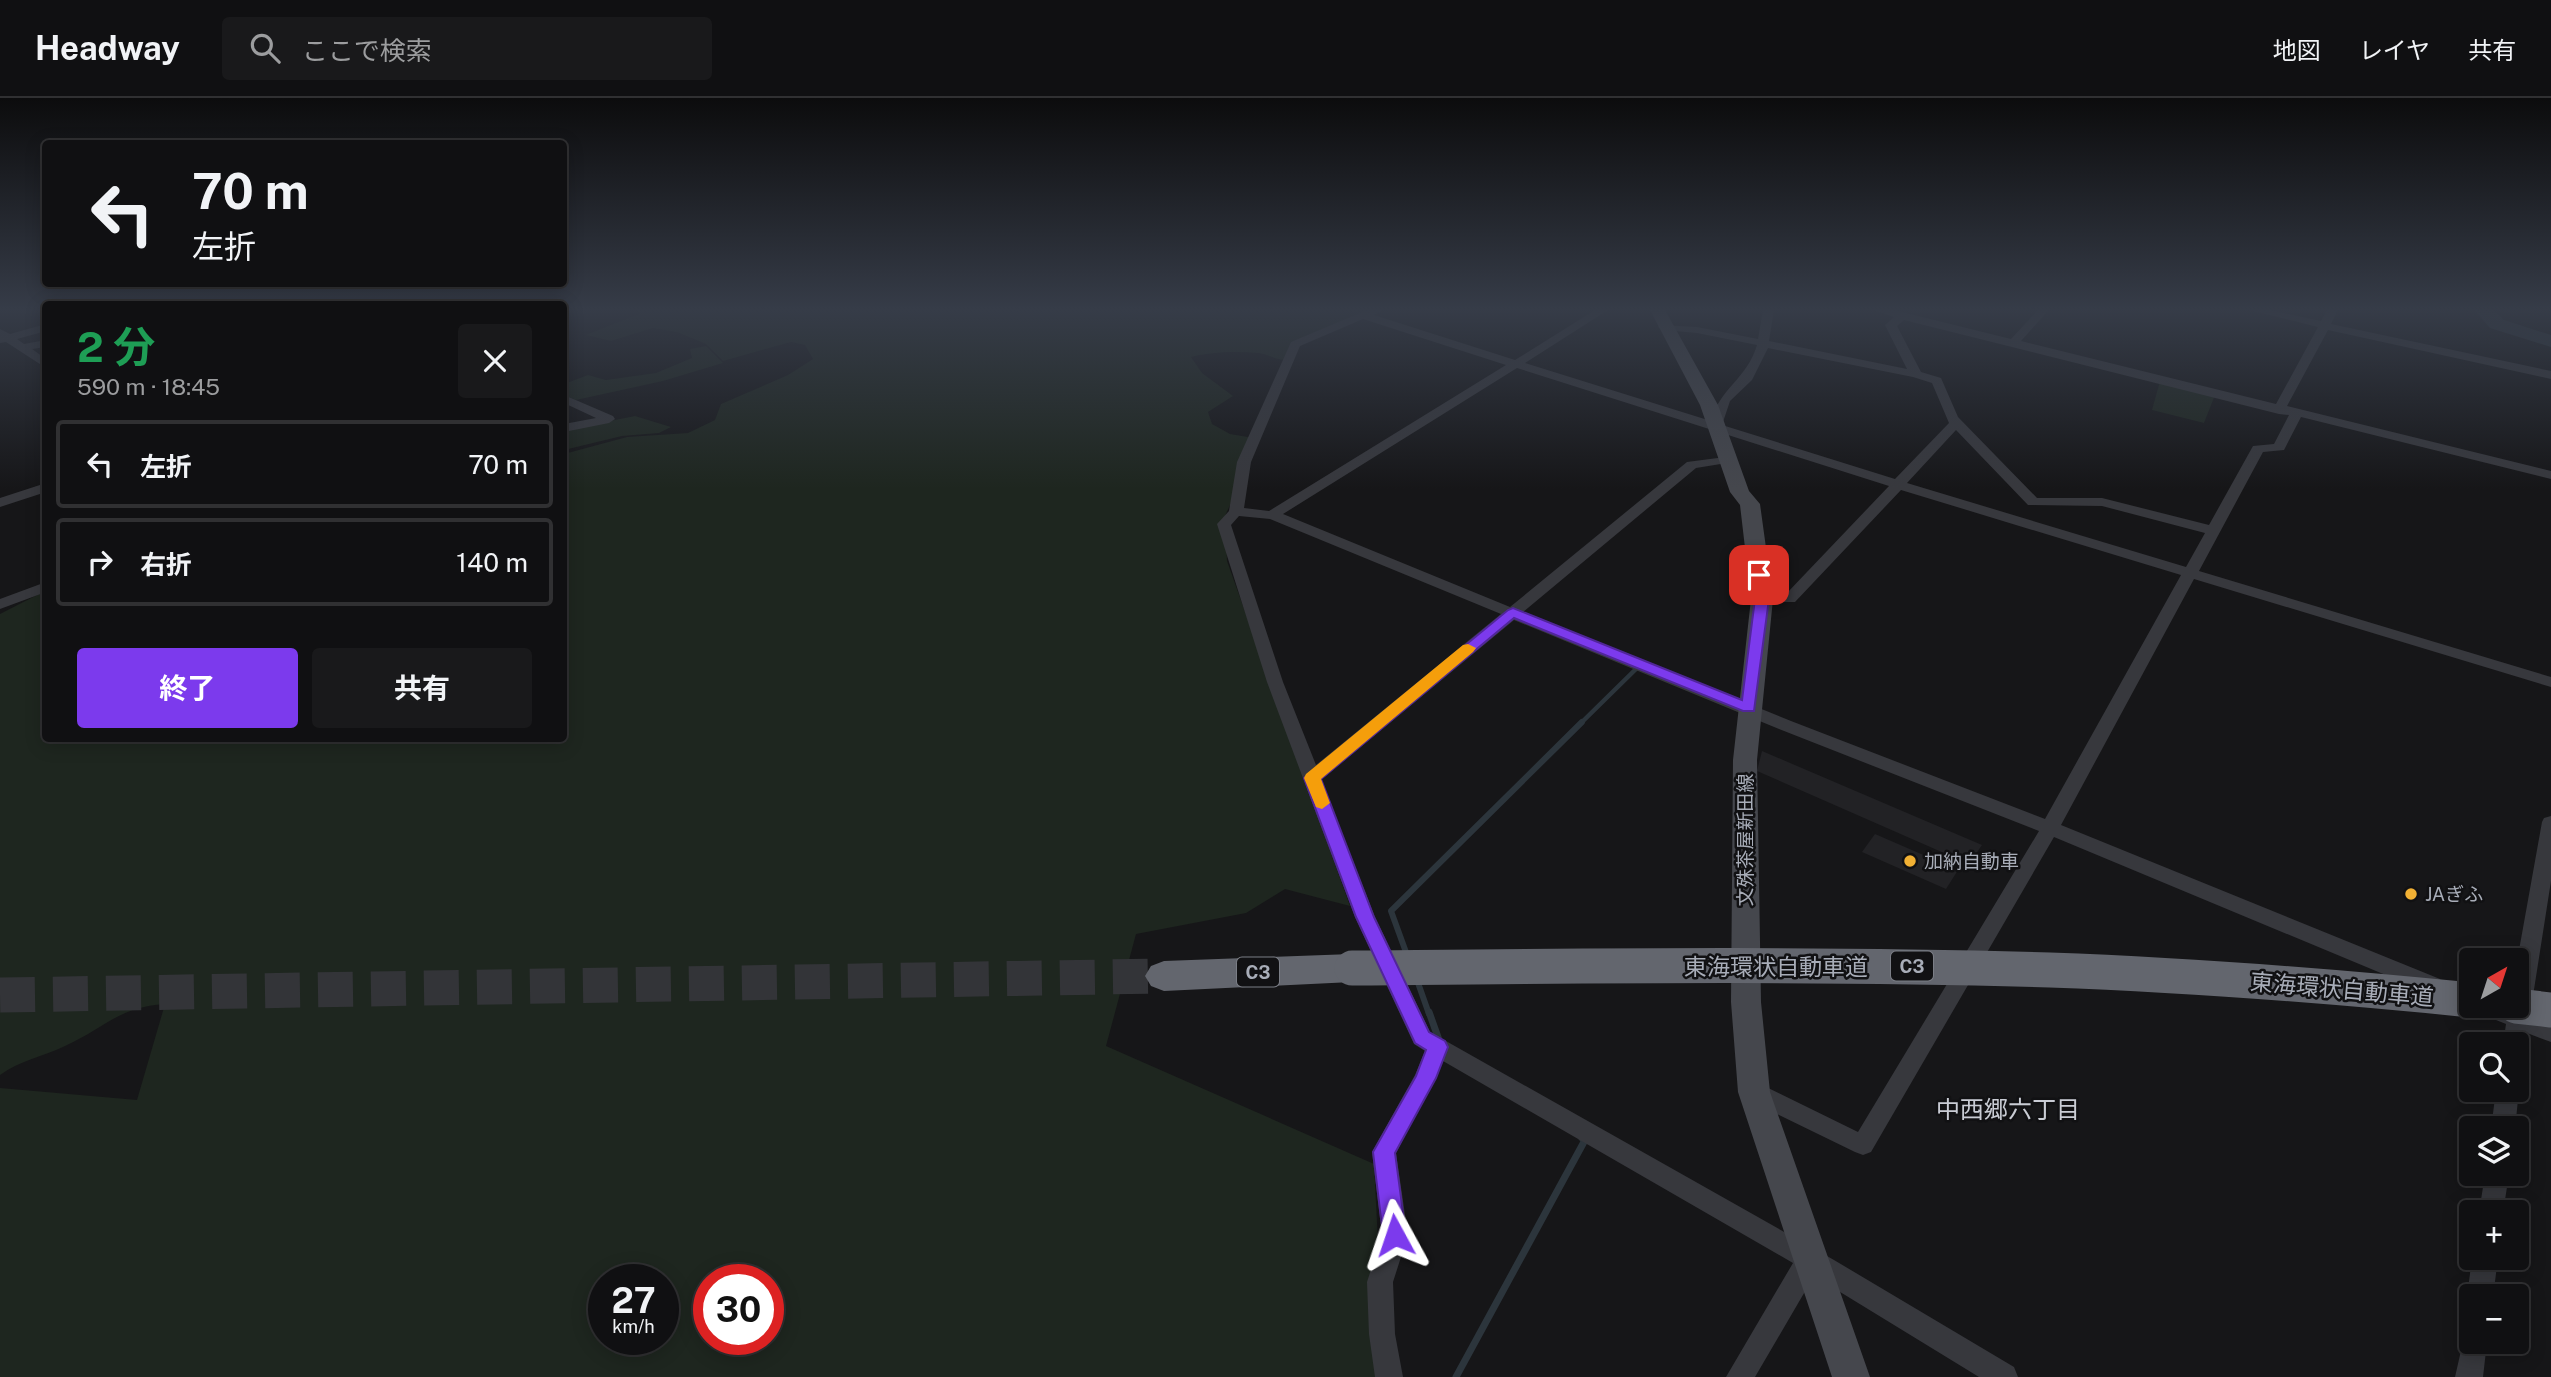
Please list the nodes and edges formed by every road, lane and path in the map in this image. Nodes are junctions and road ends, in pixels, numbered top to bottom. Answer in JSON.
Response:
{"nodes":[{"id":1,"x":1283,"y":370,"type":"edge"},
{"id":2,"x":1508,"y":370,"type":"edge"},
{"id":3,"x":1536,"y":370,"type":"edge"},
{"id":4,"x":1689,"y":370,"type":"edge"},
{"id":5,"x":1752,"y":370,"type":"edge"},
{"id":6,"x":1894,"y":370,"type":"edge"},
{"id":7,"x":1914,"y":370,"type":"edge"},
{"id":8,"x":2119,"y":370,"type":"edge"},
{"id":9,"x":2301,"y":370,"type":"edge"},
{"id":10,"x":2526,"y":370,"type":"edge"},
{"id":11,"x":1916,"y":374,"type":"junction"},
{"id":12,"x":2551,"y":375,"type":"edge"},
{"id":13,"x":567,"y":400,"type":"edge"},
{"id":14,"x":2280,"y":410,"type":"junction"},
{"id":15,"x":2296,"y":414,"type":"junction"},
{"id":16,"x":1956,"y":424,"type":"junction"},
{"id":17,"x":1716,"y":425,"type":"junction"},
{"id":18,"x":567,"y":427,"type":"edge"},
{"id":19,"x":1728,"y":459,"type":"junction"},
{"id":20,"x":2551,"y":475,"type":"edge"},
{"id":21,"x":1900,"y":485,"type":"junction"},
{"id":22,"x":42,"y":489,"type":"edge"},
{"id":23,"x":2033,"y":502,"type":"junction"},
{"id":24,"x":0,"y":503,"type":"edge"},
{"id":25,"x":1236,"y":512,"type":"junction"},
{"id":26,"x":1272,"y":514,"type":"junction"},
{"id":27,"x":2022,"y":521,"type":"junction"},
{"id":28,"x":2212,"y":530,"type":"junction"},
{"id":29,"x":2189,"y":573,"type":"junction"},
{"id":30,"x":42,"y":588,"type":"edge"},
{"id":31,"x":1762,"y":599,"type":"junction"},
{"id":32,"x":0,"y":604,"type":"edge"},
{"id":33,"x":1513,"y":613,"type":"junction"},
{"id":34,"x":2551,"y":682,"type":"edge"},
{"id":35,"x":1749,"y":708,"type":"junction"},
{"id":36,"x":1312,"y":778,"type":"junction"},
{"id":37,"x":2050,"y":828,"type":"junction"},
{"id":38,"x":2551,"y":829,"type":"edge"},
{"id":39,"x":1164,"y":976,"type":"tunnel mouth"},
{"id":40,"x":2459,"y":996,"type":"edge"},
{"id":41,"x":2459,"y":1000,"type":"edge"},
{"id":42,"x":2529,"y":1004,"type":"edge"},
{"id":43,"x":2529,"y":1013,"type":"edge"},
{"id":44,"x":2551,"y":1034,"type":"edge"},
{"id":45,"x":1437,"y":1047,"type":"junction"},
{"id":46,"x":1754,"y":1092,"type":"junction"},
{"id":47,"x":1809,"y":1261,"type":"junction"},
{"id":48,"x":2472,"y":1354,"type":"edge"},
{"id":49,"x":1389,"y":1377,"type":"edge"},
{"id":50,"x":1740,"y":1377,"type":"edge"},
{"id":51,"x":1851,"y":1377,"type":"edge"},
{"id":52,"x":2004,"y":1377,"type":"edge"},
{"id":53,"x":2469,"y":1377,"type":"edge"}],
"edges":[{"from":1,"to":25,"type":"street"},
{"from":2,"to":26,"type":"street"},
{"from":3,"to":17,"type":"street"},
{"from":4,"to":17,"type":"main road","name":"文殊茶屋新田線"},
{"from":5,"to":17,"type":"street"},
{"from":6,"to":11,"type":"street"},
{"from":7,"to":11,"type":"street"},
{"from":8,"to":14,"type":"street"},
{"from":9,"to":14,"type":"street"},
{"from":10,"to":12,"type":"street"},
{"from":11,"to":16,"type":"street"},
{"from":13,"to":18,"type":"street"},
{"from":14,"to":15,"type":"street"},
{"from":15,"to":20,"type":"street"},
{"from":15,"to":28,"type":"street"},
{"from":16,"to":21,"type":"street"},
{"from":16,"to":23,"type":"street"},
{"from":17,"to":19,"type":"main road","name":"文殊茶屋新田線"},
{"from":17,"to":21,"type":"street"},
{"from":19,"to":31,"type":"main road","name":"文殊茶屋新田線"},
{"from":19,"to":33,"type":"street"},
{"from":21,"to":27,"type":"street"},
{"from":21,"to":31,"type":"street"},
{"from":22,"to":24,"type":"street"},
{"from":23,"to":27,"type":"street"},
{"from":23,"to":28,"type":"street"},
{"from":25,"to":26,"type":"street"},
{"from":25,"to":36,"type":"street"},
{"from":26,"to":33,"type":"street"},
{"from":27,"to":29,"type":"street"},
{"from":28,"to":29,"type":"street"},
{"from":29,"to":34,"type":"street"},
{"from":29,"to":37,"type":"street"},
{"from":30,"to":32,"type":"street"},
{"from":31,"to":35,"type":"main road","name":"文殊茶屋新田線"},
{"from":33,"to":35,"type":"street"},
{"from":33,"to":36,"type":"street"},
{"from":35,"to":37,"type":"street"},
{"from":35,"to":46,"type":"main road","name":"文殊茶屋新田線"},
{"from":36,"to":45,"type":"street"},
{"from":37,"to":40,"type":"street"},
{"from":37,"to":46,"type":"street"},
{"from":38,"to":42,"type":"street"},
{"from":39,"to":41,"type":"highway","name":"東海環状自動車道","number":"C3","bridge":true},
{"from":43,"to":44,"type":"street"},
{"from":45,"to":47,"type":"street"},
{"from":45,"to":49,"type":"street"},
{"from":46,"to":47,"type":"main road","name":"文殊茶屋新田線"},
{"from":47,"to":50,"type":"street"},
{"from":47,"to":51,"type":"main road","name":"文殊茶屋新田線"},
{"from":47,"to":52,"type":"street"},
{"from":48,"to":53,"type":"street"}]}
